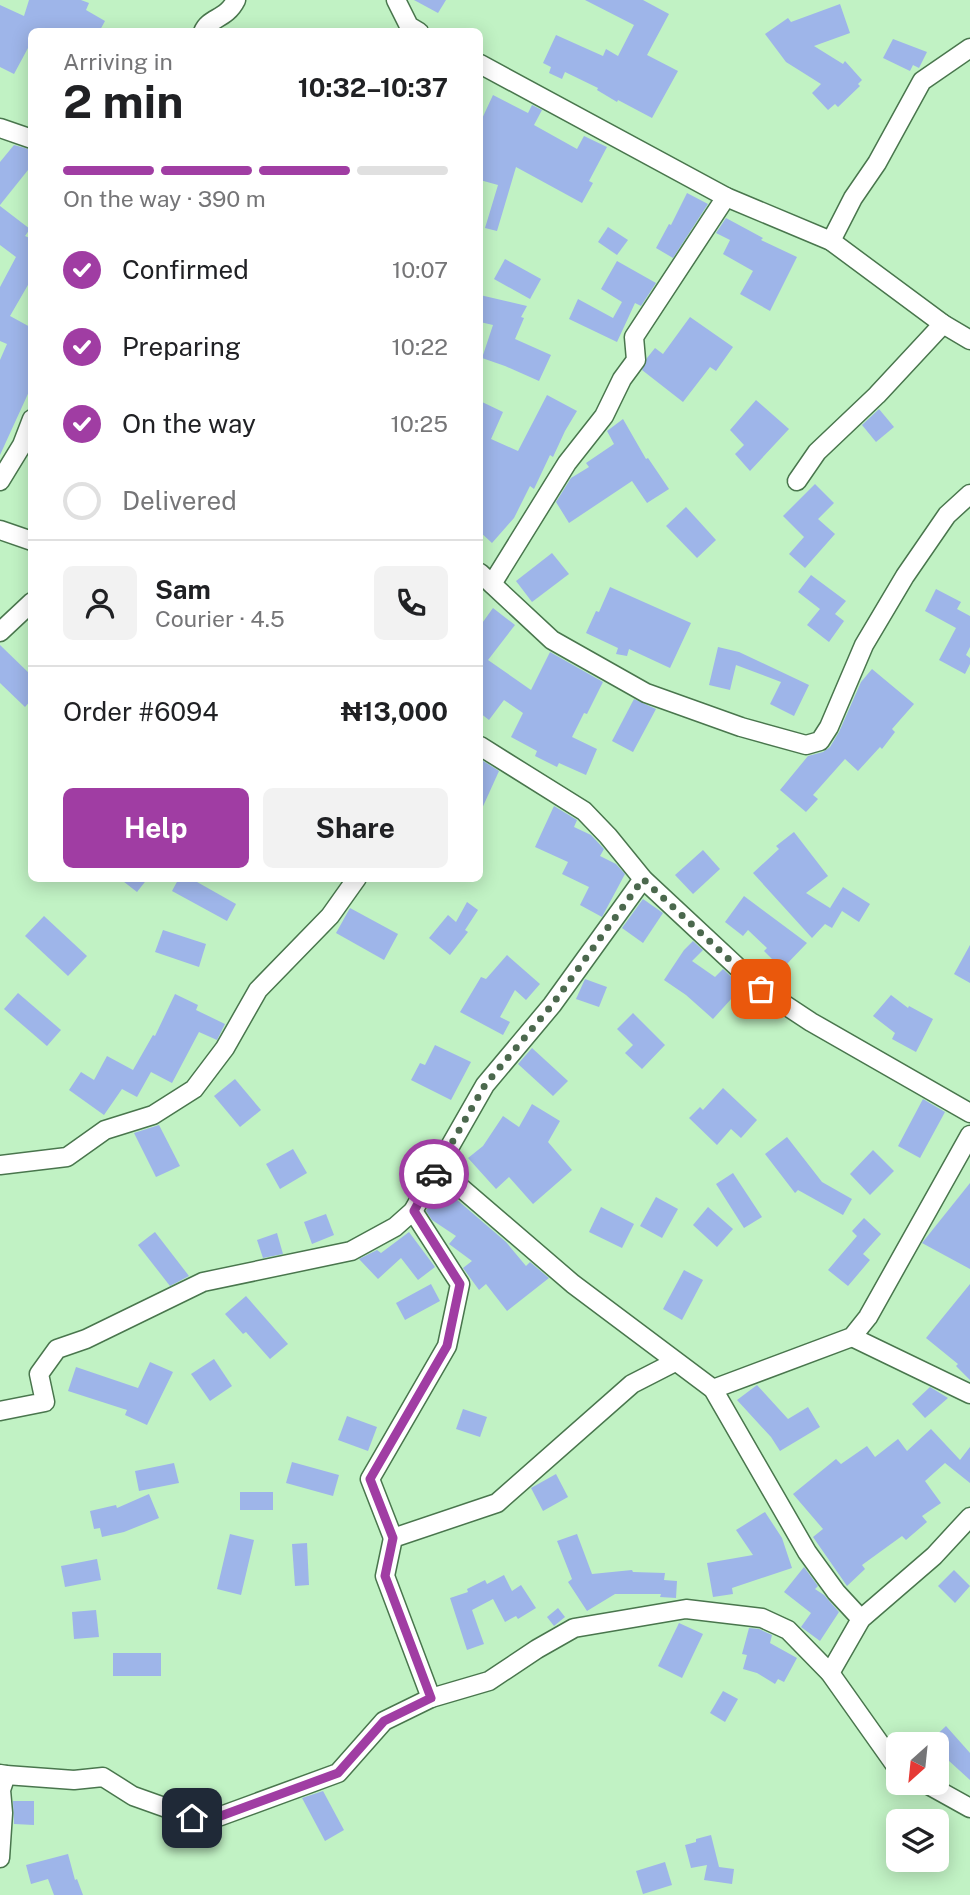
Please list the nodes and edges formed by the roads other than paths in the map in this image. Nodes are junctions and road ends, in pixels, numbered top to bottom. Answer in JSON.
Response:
{"nodes":[{"id":1,"x":236,"y":0,"type":"edge"},
{"id":2,"x":396,"y":0,"type":"edge"},
{"id":3,"x":205,"y":28,"type":"edge"},
{"id":4,"x":412,"y":28,"type":"edge"},
{"id":5,"x":970,"y":48,"type":"edge"},
{"id":6,"x":483,"y":66,"type":"edge"},
{"id":7,"x":0,"y":128,"type":"edge"},
{"id":8,"x":28,"y":138,"type":"edge"},
{"id":9,"x":726,"y":197,"type":"junction"},
{"id":10,"x":831,"y":241,"type":"junction"},
{"id":11,"x":943,"y":324,"type":"junction"},
{"id":12,"x":970,"y":340,"type":"edge"},
{"id":13,"x":28,"y":429,"type":"edge"},
{"id":14,"x":0,"y":481,"type":"edge"},
{"id":15,"x":797,"y":481,"type":"dead end"},
{"id":16,"x":970,"y":494,"type":"edge"},
{"id":17,"x":0,"y":530,"type":"edge"},
{"id":18,"x":28,"y":540,"type":"edge"},
{"id":19,"x":486,"y":579,"type":"edge"},
{"id":20,"x":28,"y":605,"type":"edge"},
{"id":21,"x":0,"y":632,"type":"edge"},
{"id":22,"x":483,"y":748,"type":"edge"},
{"id":23,"x":643,"y":879,"type":"junction"},
{"id":24,"x":354,"y":882,"type":"edge"},
{"id":25,"x":970,"y":1113,"type":"edge"},
{"id":26,"x":970,"y":1135,"type":"edge"},
{"id":27,"x":0,"y":1165,"type":"edge"},
{"id":28,"x":438,"y":1168,"type":"junction"},
{"id":29,"x":414,"y":1211,"type":"junction"},
{"id":30,"x":852,"y":1337,"type":"junction"},
{"id":31,"x":675,"y":1362,"type":"junction"},
{"id":32,"x":713,"y":1389,"type":"junction"},
{"id":33,"x":970,"y":1394,"type":"edge"},
{"id":34,"x":0,"y":1411,"type":"edge"},
{"id":35,"x":970,"y":1517,"type":"edge"},
{"id":36,"x":393,"y":1538,"type":"junction"},
{"id":37,"x":861,"y":1619,"type":"junction"},
{"id":38,"x":831,"y":1673,"type":"junction"},
{"id":39,"x":431,"y":1698,"type":"junction"},
{"id":40,"x":886,"y":1752,"type":"edge"},
{"id":41,"x":3,"y":1774,"type":"edge"},
{"id":42,"x":948,"y":1796,"type":"edge"},
{"id":43,"x":970,"y":1808,"type":"edge"},
{"id":44,"x":0,"y":1858,"type":"edge"}],
"edges":[{"from":1,"to":3,"type":"street"},
{"from":2,"to":4,"type":"street"},
{"from":5,"to":10,"type":"street"},
{"from":6,"to":9,"type":"street"},
{"from":7,"to":8,"type":"street"},
{"from":9,"to":10,"type":"street"},
{"from":9,"to":19,"type":"street"},
{"from":10,"to":11,"type":"street"},
{"from":11,"to":12,"type":"street"},
{"from":11,"to":15,"type":"street"},
{"from":13,"to":14,"type":"street"},
{"from":16,"to":19,"type":"street"},
{"from":17,"to":18,"type":"street"},
{"from":20,"to":21,"type":"street"},
{"from":22,"to":23,"type":"street"},
{"from":23,"to":25,"type":"street"},
{"from":23,"to":28,"type":"street"},
{"from":24,"to":27,"type":"street"},
{"from":26,"to":30,"type":"street"},
{"from":28,"to":29,"type":"street"},
{"from":28,"to":31,"type":"street"},
{"from":29,"to":34,"type":"street"},
{"from":29,"to":36,"type":"street"},
{"from":30,"to":32,"type":"street"},
{"from":30,"to":33,"type":"street"},
{"from":31,"to":32,"type":"street"},
{"from":31,"to":36,"type":"street"},
{"from":32,"to":37,"type":"street"},
{"from":35,"to":37,"type":"street"},
{"from":36,"to":39,"type":"street"},
{"from":37,"to":38,"type":"street"},
{"from":38,"to":39,"type":"street"},
{"from":38,"to":40,"type":"street"},
{"from":39,"to":41,"type":"street"},
{"from":41,"to":44,"type":"street"},
{"from":42,"to":43,"type":"street"}]}
